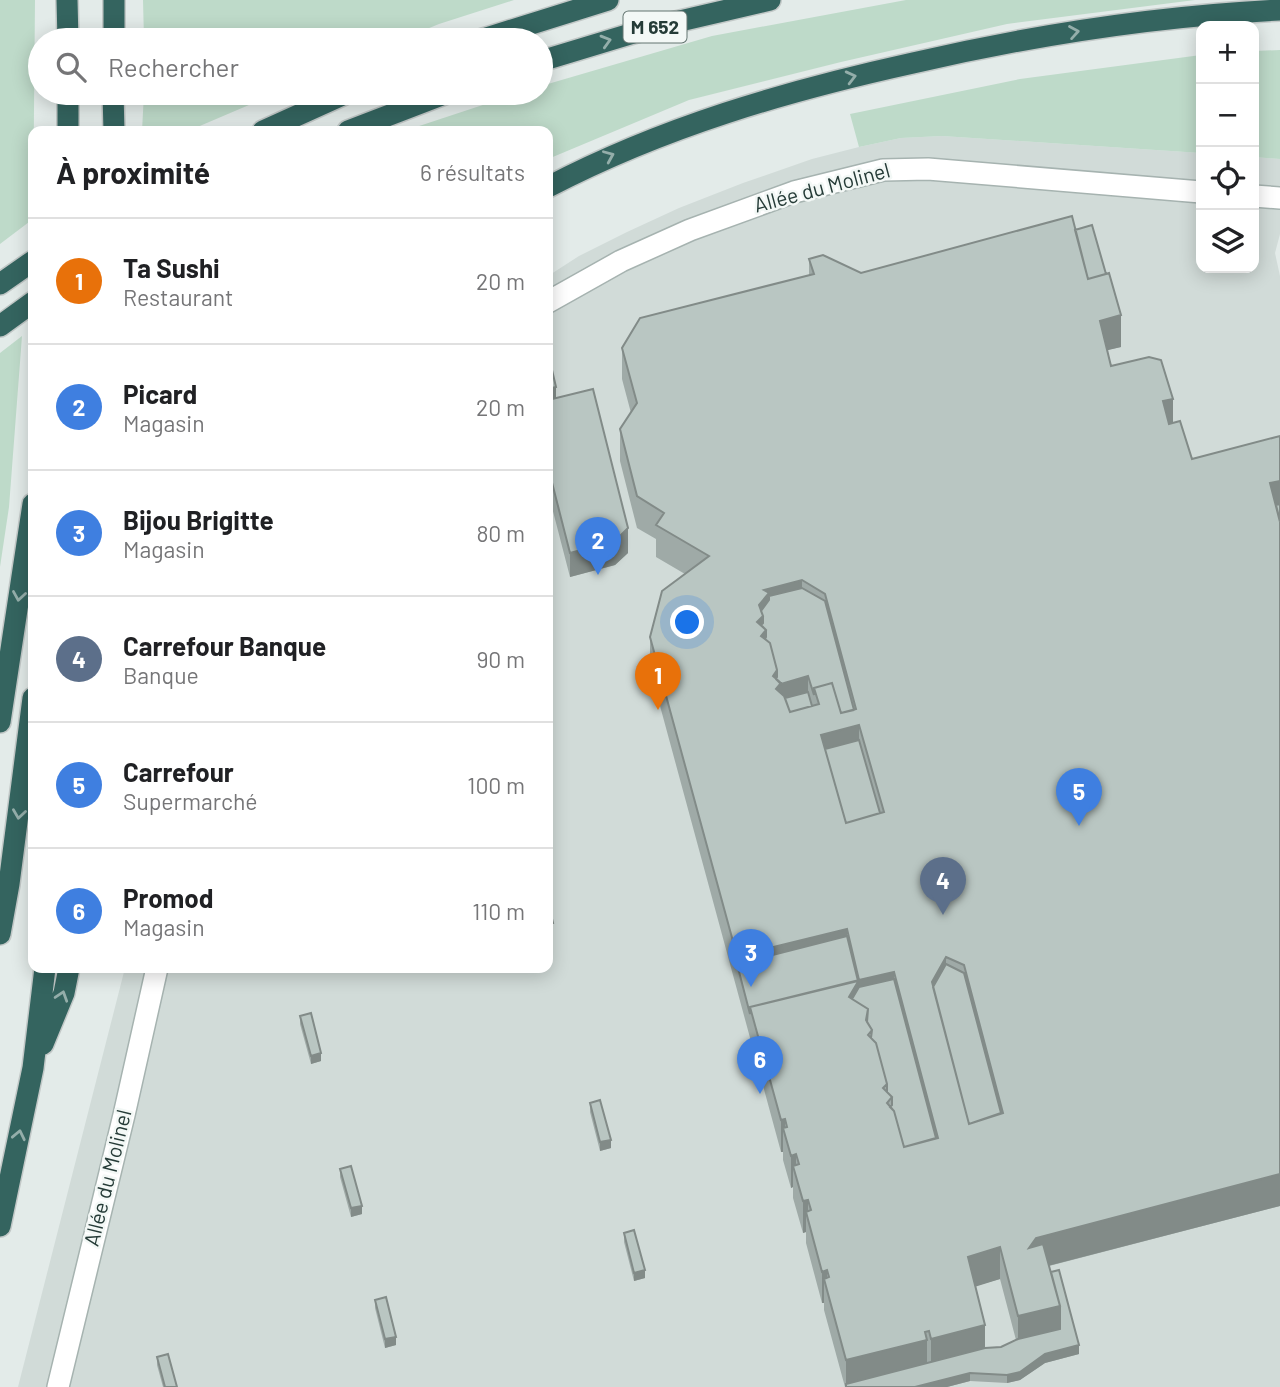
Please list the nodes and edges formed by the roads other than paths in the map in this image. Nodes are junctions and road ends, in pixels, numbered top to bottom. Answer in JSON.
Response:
{"nodes":[{"id":1,"x":67,"y":0,"type":"edge"},
{"id":2,"x":114,"y":0,"type":"edge"},
{"id":3,"x":608,"y":0,"type":"edge"},
{"id":4,"x":770,"y":0,"type":"edge"},
{"id":5,"x":1280,"y":10,"type":"edge"},
{"id":6,"x":68,"y":28,"type":"edge"},
{"id":7,"x":114,"y":28,"type":"edge"},
{"id":8,"x":518,"y":28,"type":"edge"},
{"id":9,"x":553,"y":57,"type":"edge"},
{"id":10,"x":68,"y":105,"type":"edge"},
{"id":11,"x":113,"y":105,"type":"edge"},
{"id":12,"x":320,"y":105,"type":"edge"},
{"id":13,"x":416,"y":105,"type":"edge"},
{"id":14,"x":68,"y":126,"type":"edge"},
{"id":15,"x":114,"y":126,"type":"edge"},
{"id":16,"x":274,"y":126,"type":"edge"},
{"id":17,"x":361,"y":126,"type":"edge"},
{"id":18,"x":553,"y":184,"type":"edge"},
{"id":19,"x":1196,"y":192,"type":"edge"},
{"id":20,"x":1259,"y":196,"type":"edge"},
{"id":21,"x":1280,"y":198,"type":"edge"},
{"id":22,"x":28,"y":264,"type":"edge"},
{"id":23,"x":0,"y":284,"type":"edge"},
{"id":24,"x":553,"y":299,"type":"edge"},
{"id":25,"x":28,"y":306,"type":"edge"},
{"id":26,"x":0,"y":326,"type":"edge"},
{"id":27,"x":28,"y":537,"type":"edge"},
{"id":28,"x":0,"y":722,"type":"edge"},
{"id":29,"x":28,"y":737,"type":"edge"},
{"id":30,"x":0,"y":934,"type":"edge"},
{"id":31,"x":44,"y":973,"type":"edge"},
{"id":32,"x":68,"y":973,"type":"edge"},
{"id":33,"x":156,"y":973,"type":"edge"},
{"id":34,"x":33,"y":1068,"type":"junction"},
{"id":35,"x":0,"y":1226,"type":"edge"},
{"id":36,"x":58,"y":1387,"type":"edge"}],
"edges":[{"from":1,"to":6,"type":"highway"},
{"from":2,"to":7,"type":"highway"},
{"from":3,"to":8,"type":"highway","number":"M 652"},
{"from":9,"to":4,"type":"highway","number":"M 652","one_way":true},
{"from":18,"to":5,"type":"highway","one_way":true},
{"from":10,"to":14,"type":"highway"},
{"from":11,"to":15,"type":"highway"},
{"from":12,"to":16,"type":"highway"},
{"from":13,"to":17,"type":"highway"},
{"from":19,"to":24,"type":"street","name":"Allée du Molinel"},
{"from":20,"to":21,"type":"street"},
{"from":22,"to":23,"type":"highway"},
{"from":25,"to":26,"type":"highway"},
{"from":27,"to":28,"type":"highway","one_way":true},
{"from":29,"to":30,"type":"highway","one_way":true},
{"from":31,"to":34,"type":"highway"},
{"from":34,"to":32,"type":"highway","one_way":true},
{"from":33,"to":36,"type":"street","name":"Allée du Molinel"},
{"from":35,"to":34,"type":"highway","one_way":true}]}
